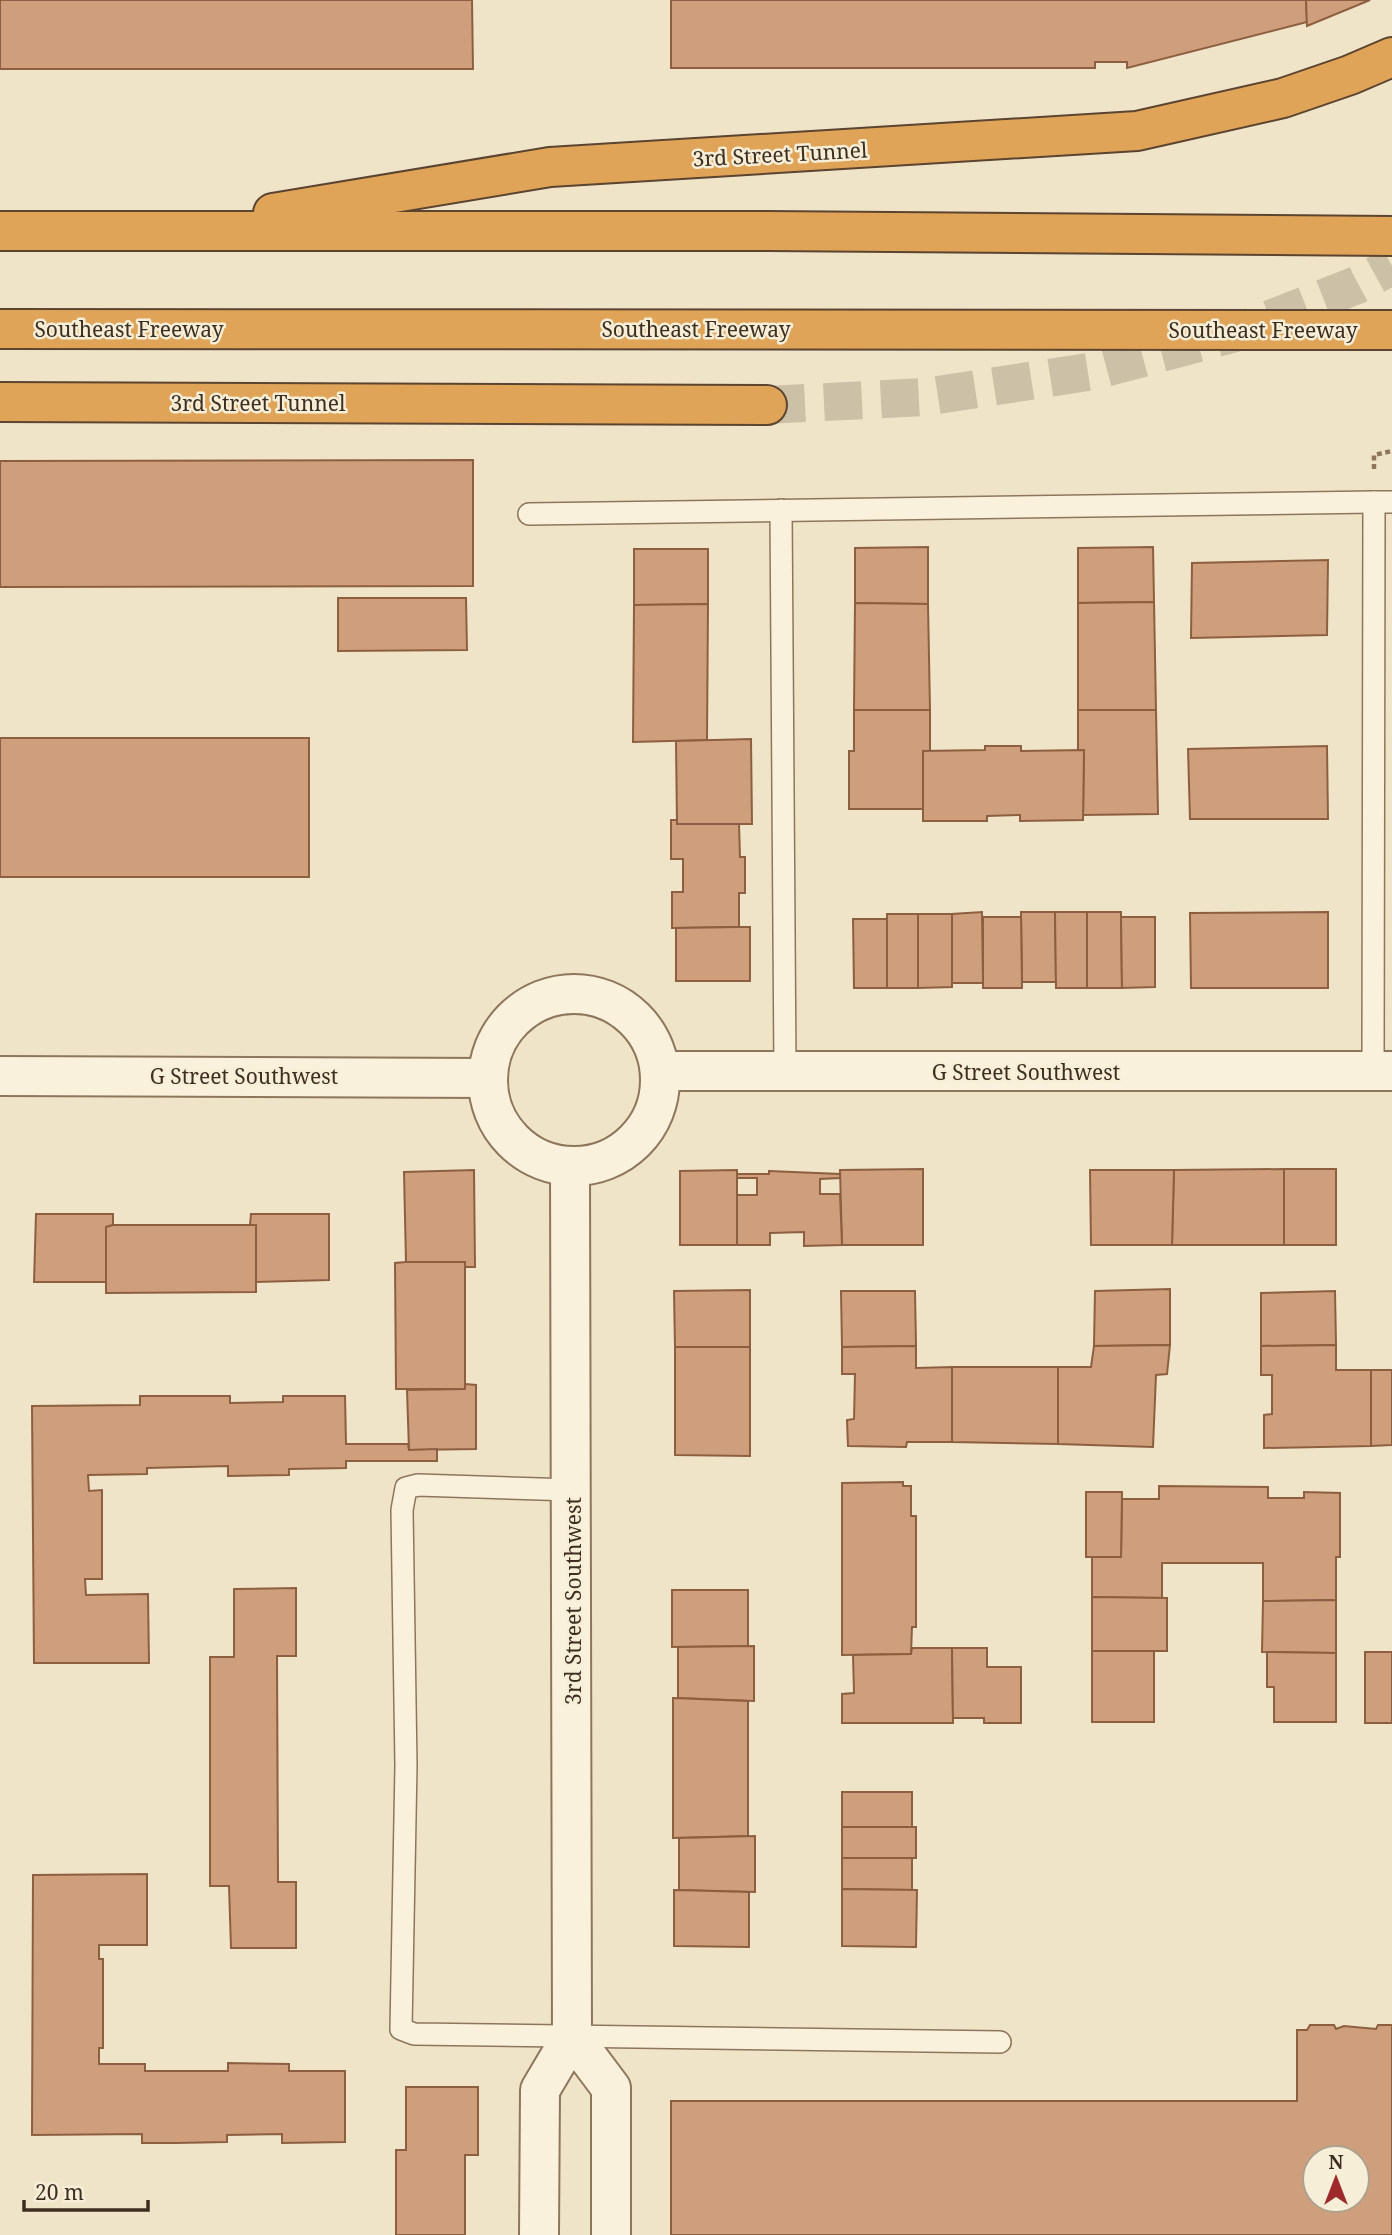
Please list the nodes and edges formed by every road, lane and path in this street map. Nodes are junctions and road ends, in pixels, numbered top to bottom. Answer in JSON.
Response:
{"nodes":[{"id":1,"x":1392,"y":57,"type":"edge"},
{"id":2,"x":0,"y":231,"type":"edge"},
{"id":3,"x":160,"y":231,"type":"junction"},
{"id":4,"x":1392,"y":236,"type":"edge"},
{"id":5,"x":0,"y":329,"type":"edge"},
{"id":6,"x":1392,"y":330,"type":"edge"},
{"id":7,"x":0,"y":402,"type":"edge"},
{"id":8,"x":767,"y":405,"type":"tunnel mouth"},
{"id":9,"x":1383,"y":502,"type":"edge"},
{"id":10,"x":781,"y":510,"type":"junction"},
{"id":11,"x":529,"y":514,"type":"dead end"},
{"id":12,"x":661,"y":1071,"type":"junction"},
{"id":13,"x":785,"y":1071,"type":"junction"},
{"id":14,"x":1382,"y":1071,"type":"edge"},
{"id":15,"x":0,"y":1076,"type":"edge"},
{"id":16,"x":488,"y":1078,"type":"junction"},
{"id":17,"x":570,"y":1167,"type":"junction"},
{"id":18,"x":572,"y":1490,"type":"junction"},
{"id":19,"x":572,"y":2036,"type":"junction"},
{"id":20,"x":1000,"y":2042,"type":"dead end"},
{"id":21,"x":539,"y":2235,"type":"edge"},
{"id":22,"x":611,"y":2235,"type":"edge"}],
"edges":[{"from":1,"to":3,"type":"highway","name":"3rd Street Tunnel"},
{"from":2,"to":3,"type":"highway"},
{"from":3,"to":4,"type":"highway"},
{"from":5,"to":6,"type":"highway","name":"Southeast Freeway"},
{"from":7,"to":8,"type":"highway","name":"3rd Street Tunnel"},
{"from":9,"to":10,"type":"lane"},
{"from":9,"to":14,"type":"lane"},
{"from":10,"to":11,"type":"lane"},
{"from":10,"to":13,"type":"lane"},
{"from":12,"to":13,"type":"street","name":"G Street Southwest"},
{"from":12,"to":16,"type":"street"},
{"from":12,"to":17,"type":"street"},
{"from":13,"to":14,"type":"street","name":"G Street Southwest"},
{"from":15,"to":16,"type":"street","name":"G Street Southwest"},
{"from":16,"to":17,"type":"street"},
{"from":17,"to":18,"type":"street","name":"3rd Street Southwest"},
{"from":18,"to":19,"type":"street","name":"3rd Street Southwest"},
{"from":18,"to":19,"type":"lane"},
{"from":19,"to":20,"type":"lane"},
{"from":19,"to":21,"type":"street"},
{"from":19,"to":22,"type":"street"}]}
